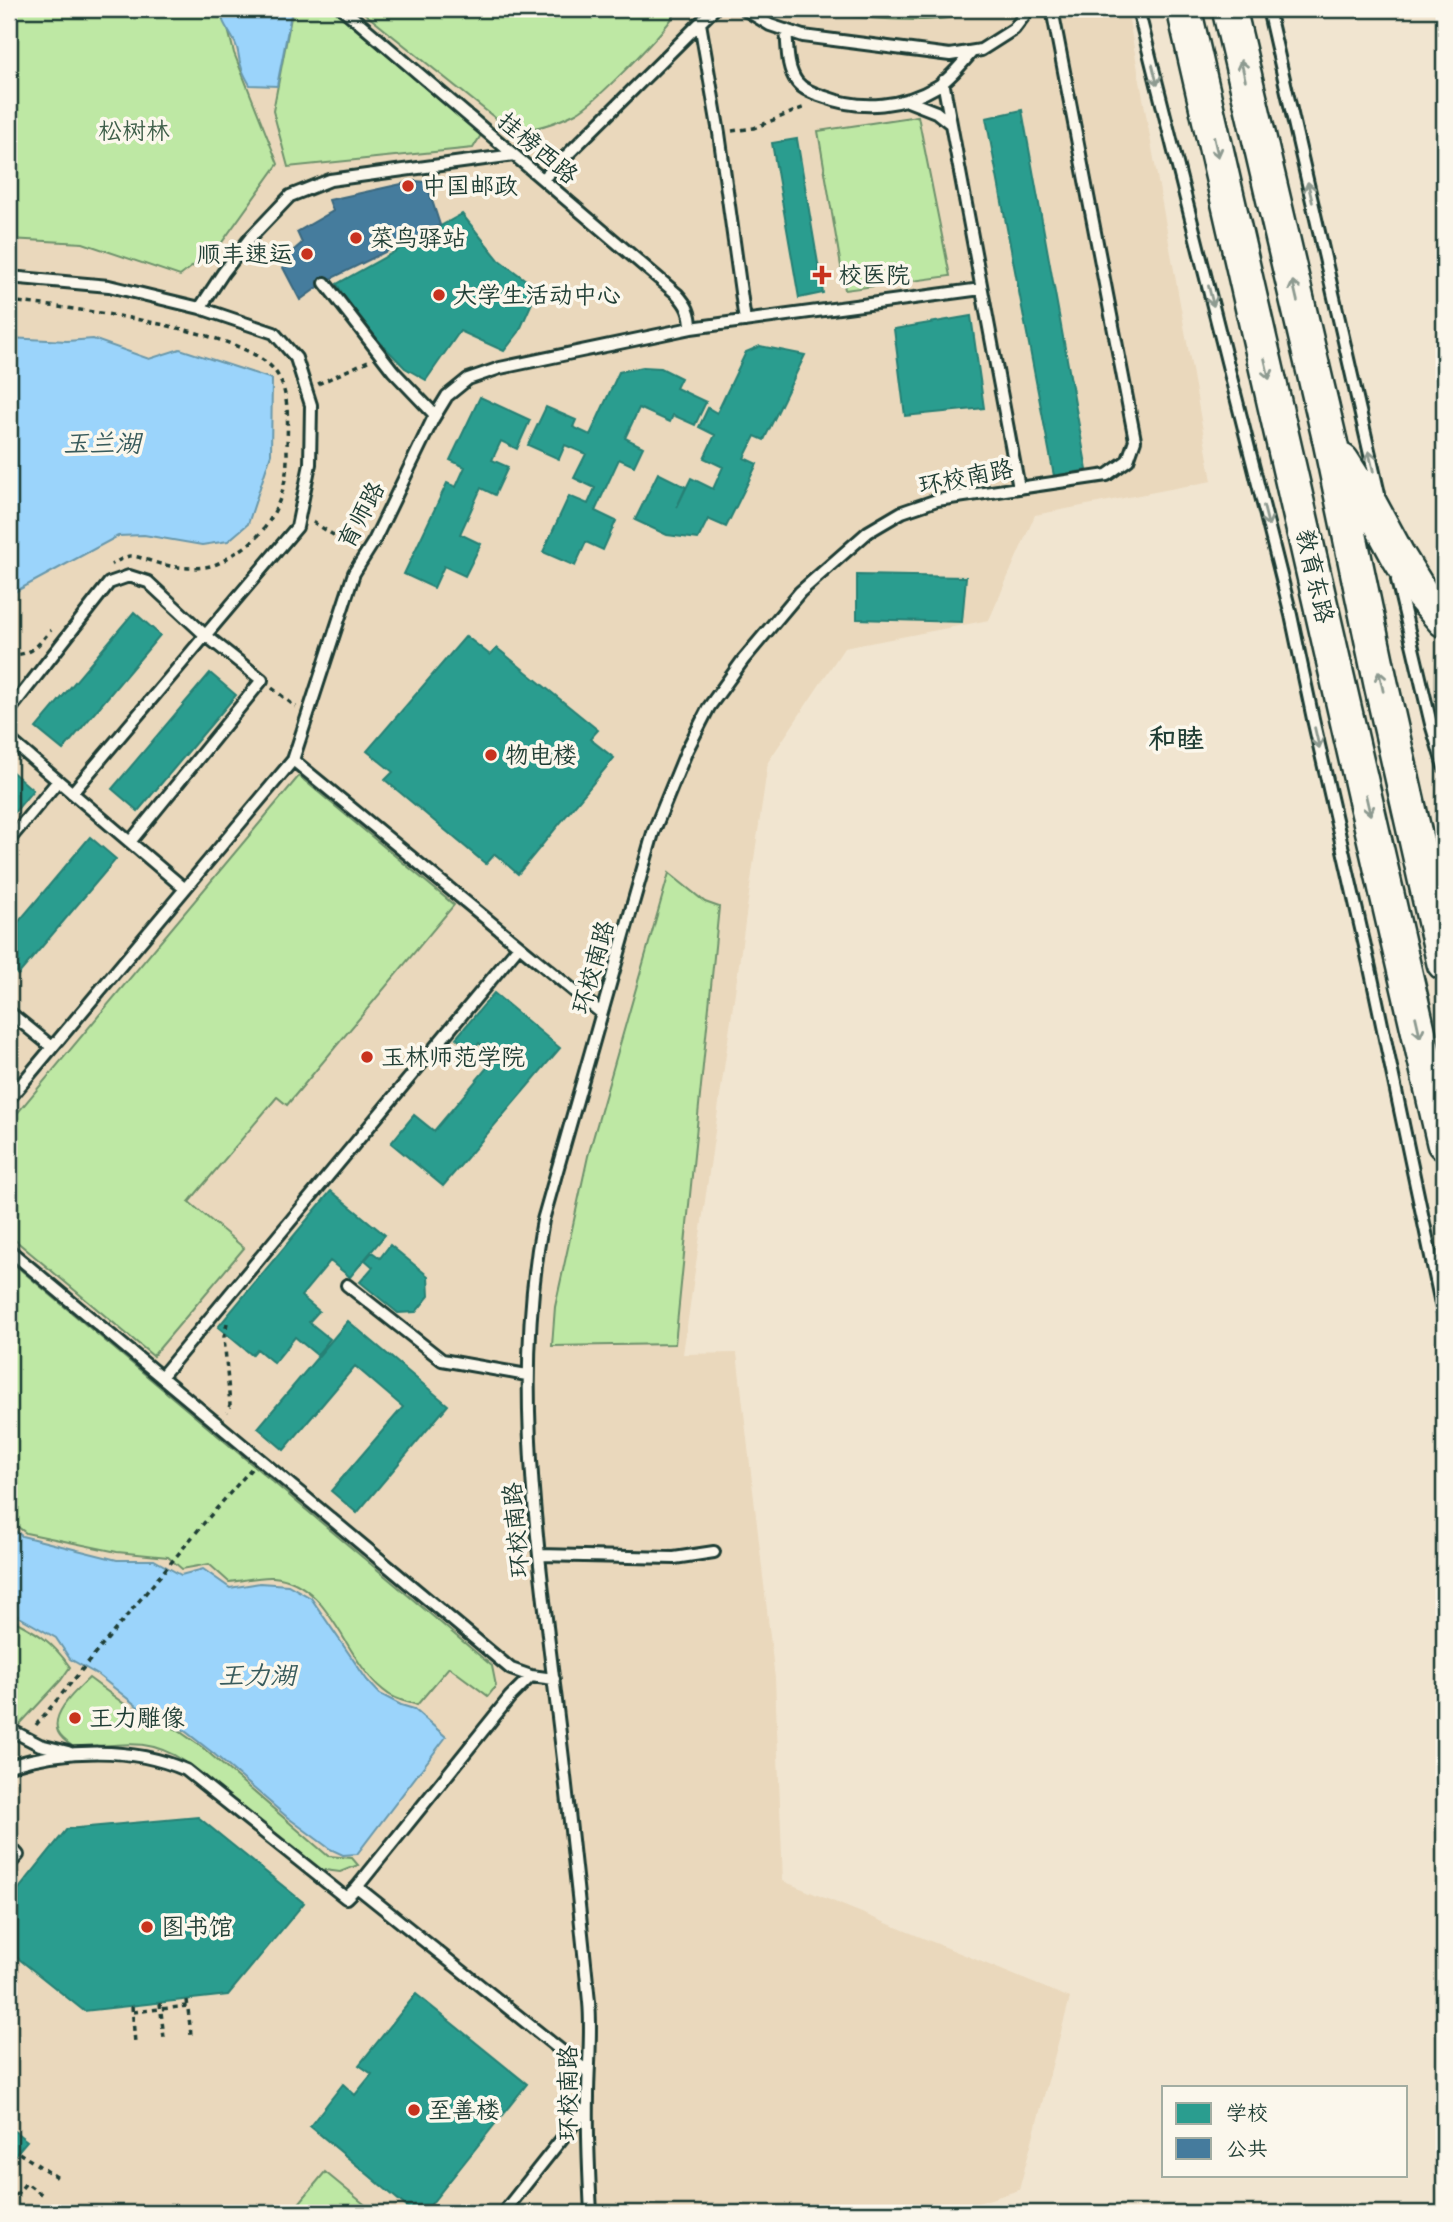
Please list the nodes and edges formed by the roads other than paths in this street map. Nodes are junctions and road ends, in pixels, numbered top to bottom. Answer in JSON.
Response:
{"nodes":[{"id":1,"x":342,"y":9,"type":"edge"},
{"id":2,"x":714,"y":9,"type":"edge"},
{"id":3,"x":744,"y":9,"type":"edge"},
{"id":4,"x":1029,"y":9,"type":"edge"},
{"id":5,"x":1052,"y":9,"type":"edge"},
{"id":6,"x":1138,"y":9,"type":"edge"},
{"id":7,"x":1184,"y":9,"type":"edge"},
{"id":8,"x":1229,"y":9,"type":"edge"},
{"id":9,"x":1268,"y":9,"type":"edge"},
{"id":10,"x":700,"y":23,"type":"junction"},
{"id":11,"x":786,"y":30,"type":"junction"},
{"id":12,"x":972,"y":52,"type":"junction"},
{"id":13,"x":943,"y":81,"type":"junction"},
{"id":14,"x":908,"y":101,"type":"junction"},
{"id":15,"x":951,"y":124,"type":"junction"},
{"id":16,"x":514,"y":155,"type":"junction"},
{"id":17,"x":543,"y":179,"type":"junction"},
{"id":18,"x":9,"y":277,"type":"edge"},
{"id":19,"x":325,"y":283,"type":"dead end"},
{"id":20,"x":981,"y":289,"type":"junction"},
{"id":21,"x":200,"y":308,"type":"junction"},
{"id":22,"x":745,"y":321,"type":"junction"},
{"id":23,"x":691,"y":328,"type":"junction"},
{"id":24,"x":435,"y":415,"type":"junction"},
{"id":25,"x":1330,"y":441,"type":"junction"},
{"id":26,"x":1019,"y":488,"type":"junction"},
{"id":27,"x":1379,"y":495,"type":"junction"},
{"id":28,"x":1386,"y":533,"type":"junction"},
{"id":29,"x":1444,"y":608,"type":"edge"},
{"id":30,"x":1444,"y":620,"type":"edge"},
{"id":31,"x":204,"y":634,"type":"junction"},
{"id":32,"x":9,"y":711,"type":"edge"},
{"id":33,"x":9,"y":739,"type":"edge"},
{"id":34,"x":293,"y":760,"type":"junction"},
{"id":35,"x":1444,"y":767,"type":"edge"},
{"id":36,"x":58,"y":781,"type":"junction"},
{"id":37,"x":72,"y":793,"type":"junction"},
{"id":38,"x":9,"y":840,"type":"edge"},
{"id":39,"x":130,"y":842,"type":"junction"},
{"id":40,"x":185,"y":889,"type":"junction"},
{"id":41,"x":519,"y":946,"type":"junction"},
{"id":42,"x":1444,"y":963,"type":"edge"},
{"id":43,"x":9,"y":1012,"type":"edge"},
{"id":44,"x":601,"y":1013,"type":"junction"},
{"id":45,"x":52,"y":1047,"type":"junction"},
{"id":46,"x":9,"y":1099,"type":"edge"},
{"id":47,"x":1444,"y":1143,"type":"edge"},
{"id":48,"x":9,"y":1250,"type":"edge"},
{"id":49,"x":347,"y":1284,"type":"dead end"},
{"id":50,"x":1444,"y":1318,"type":"edge"},
{"id":51,"x":527,"y":1375,"type":"junction"},
{"id":52,"x":161,"y":1377,"type":"junction"},
{"id":53,"x":714,"y":1552,"type":"dead end"},
{"id":54,"x":539,"y":1555,"type":"junction"},
{"id":55,"x":531,"y":1676,"type":"junction"},
{"id":56,"x":554,"y":1679,"type":"junction"},
{"id":57,"x":9,"y":1729,"type":"edge"},
{"id":58,"x":70,"y":1753,"type":"junction"},
{"id":59,"x":9,"y":1766,"type":"edge"},
{"id":60,"x":9,"y":1845,"type":"edge"},
{"id":61,"x":9,"y":1865,"type":"edge"},
{"id":62,"x":357,"y":1887,"type":"junction"},
{"id":63,"x":588,"y":2072,"type":"junction"},
{"id":64,"x":587,"y":2107,"type":"junction"},
{"id":65,"x":503,"y":2213,"type":"edge"},
{"id":66,"x":590,"y":2213,"type":"edge"}],
"edges":[{"from":1,"to":16,"type":"lane","name":"挂榜西路"},
{"from":2,"to":10,"type":"lane"},
{"from":3,"to":11,"type":"lane"},
{"from":4,"to":12,"type":"lane"},
{"from":5,"to":26,"type":"lane","name":"环校南路"},
{"from":6,"to":50,"type":"lane","one_way":true},
{"from":7,"to":47,"type":"main road","name":"教育东路","one_way":true},
{"from":25,"to":8,"type":"main road","name":"教育东路","one_way":true},
{"from":27,"to":9,"type":"lane","one_way":true},
{"from":10,"to":17,"type":"lane"},
{"from":10,"to":22,"type":"lane"},
{"from":11,"to":12,"type":"lane"},
{"from":11,"to":14,"type":"lane"},
{"from":12,"to":13,"type":"lane"},
{"from":13,"to":14,"type":"lane"},
{"from":13,"to":15,"type":"lane"},
{"from":14,"to":15,"type":"lane"},
{"from":15,"to":20,"type":"lane"},
{"from":16,"to":17,"type":"lane","name":"挂榜西路"},
{"from":16,"to":21,"type":"lane"},
{"from":17,"to":23,"type":"lane","name":"挂榜西路"},
{"from":18,"to":21,"type":"lane"},
{"from":19,"to":24,"type":"lane"},
{"from":20,"to":22,"type":"lane","name":"育师路"},
{"from":20,"to":26,"type":"lane"},
{"from":21,"to":31,"type":"lane"},
{"from":22,"to":23,"type":"lane","name":"育师路"},
{"from":23,"to":24,"type":"lane","name":"育师路"},
{"from":24,"to":34,"type":"lane","name":"育师路"},
{"from":25,"to":28,"type":"main road"},
{"from":42,"to":25,"type":"main road","name":"教育东路","one_way":true},
{"from":26,"to":44,"type":"lane","name":"环校南路"},
{"from":27,"to":28,"type":"lane"},
{"from":27,"to":29,"type":"lane"},
{"from":28,"to":30,"type":"main road"},
{"from":28,"to":35,"type":"lane"},
{"from":31,"to":32,"type":"lane"},
{"from":31,"to":37,"type":"lane"},
{"from":31,"to":39,"type":"lane"},
{"from":33,"to":36,"type":"lane"},
{"from":34,"to":40,"type":"lane","name":"育师路"},
{"from":34,"to":41,"type":"lane"},
{"from":36,"to":37,"type":"lane"},
{"from":36,"to":38,"type":"lane"},
{"from":37,"to":39,"type":"lane"},
{"from":39,"to":40,"type":"lane"},
{"from":40,"to":45,"type":"lane","name":"育师路"},
{"from":41,"to":44,"type":"lane"},
{"from":41,"to":52,"type":"lane"},
{"from":43,"to":45,"type":"lane"},
{"from":44,"to":51,"type":"lane","name":"环校南路"},
{"from":45,"to":46,"type":"lane","name":"育师路"},
{"from":48,"to":52,"type":"lane"},
{"from":49,"to":51,"type":"lane"},
{"from":51,"to":54,"type":"lane","name":"环校南路"},
{"from":52,"to":55,"type":"lane"},
{"from":53,"to":54,"type":"lane"},
{"from":54,"to":56,"type":"lane","name":"环校南路"},
{"from":55,"to":56,"type":"lane"},
{"from":55,"to":62,"type":"lane"},
{"from":56,"to":63,"type":"lane","name":"环校南路"},
{"from":57,"to":58,"type":"lane"},
{"from":58,"to":59,"type":"lane"},
{"from":58,"to":62,"type":"lane"},
{"from":60,"to":61,"type":"lane"},
{"from":62,"to":63,"type":"lane"},
{"from":63,"to":64,"type":"lane","name":"环校南路"},
{"from":64,"to":65,"type":"lane"},
{"from":64,"to":66,"type":"lane","name":"环校南路"}]}
